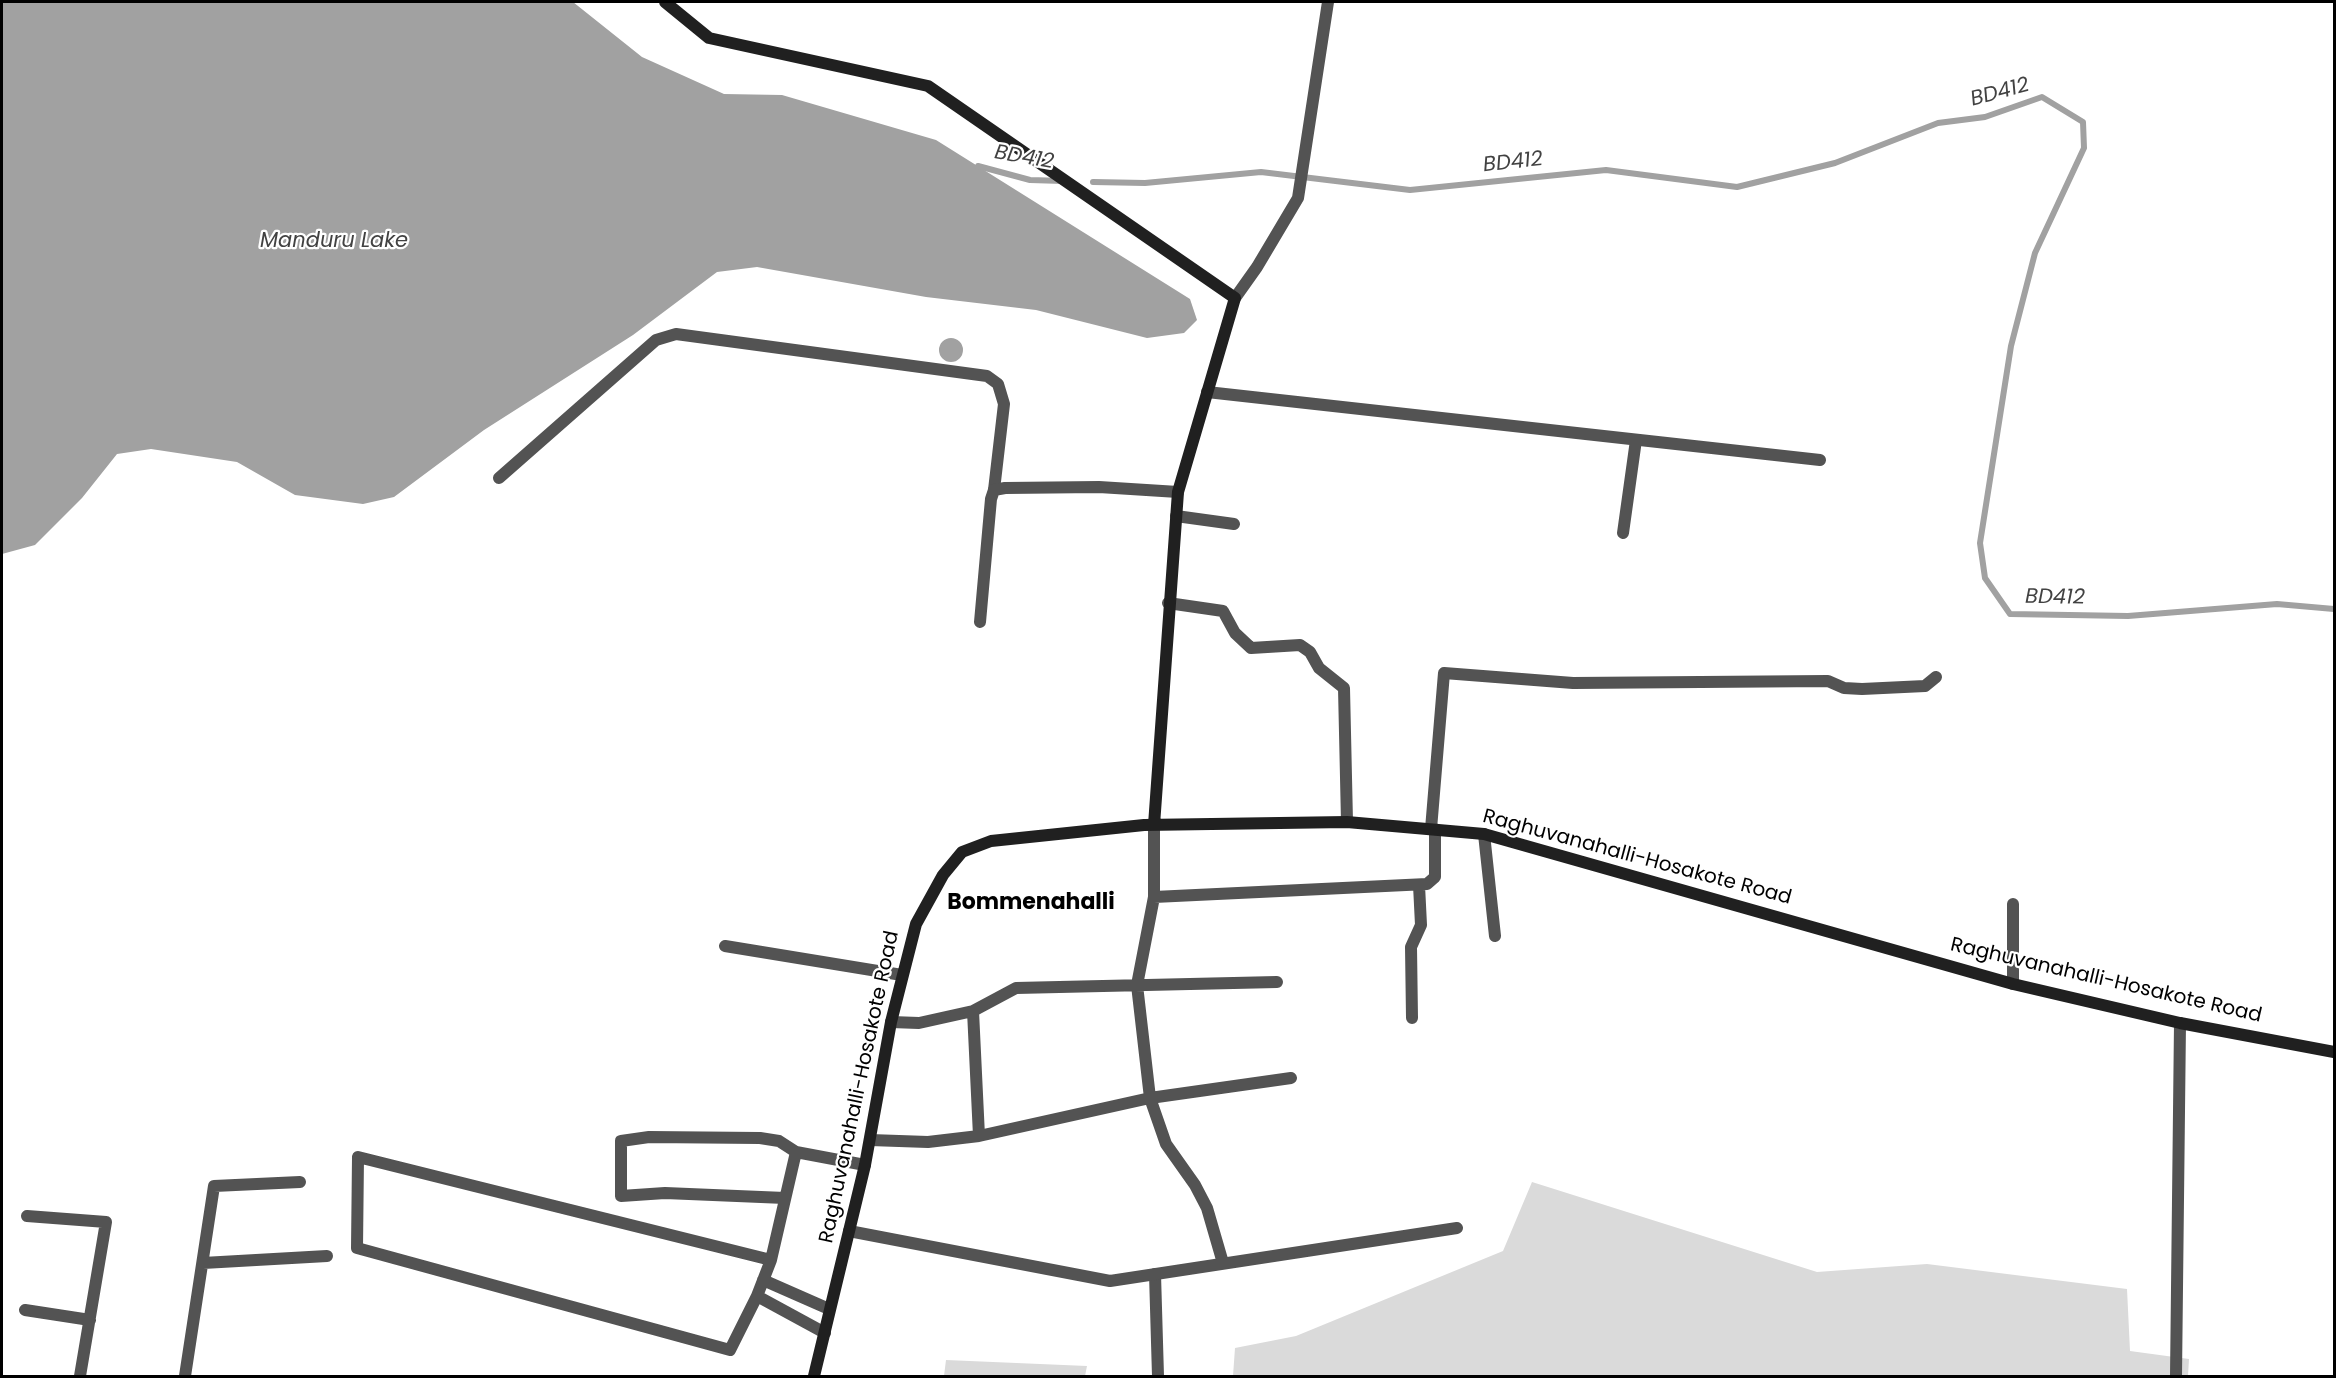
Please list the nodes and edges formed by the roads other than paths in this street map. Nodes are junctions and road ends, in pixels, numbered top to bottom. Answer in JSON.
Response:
{"nodes":[{"id":1,"x":665,"y":2,"type":"edge"},
{"id":2,"x":1328,"y":2,"type":"edge"},
{"id":3,"x":1235,"y":298,"type":"junction"},
{"id":4,"x":1207,"y":392,"type":"junction"},
{"id":5,"x":1636,"y":440,"type":"junction"},
{"id":6,"x":1820,"y":460,"type":"dead end"},
{"id":7,"x":499,"y":478,"type":"dead end"},
{"id":8,"x":994,"y":490,"type":"junction"},
{"id":9,"x":1178,"y":492,"type":"junction"},
{"id":10,"x":1176,"y":516,"type":"junction"},
{"id":11,"x":1234,"y":524,"type":"dead end"},
{"id":12,"x":1623,"y":533,"type":"dead end"},
{"id":13,"x":1173,"y":604,"type":"junction"},
{"id":14,"x":980,"y":621,"type":"dead end"},
{"id":15,"x":1936,"y":676,"type":"dead end"},
{"id":16,"x":1347,"y":822,"type":"junction"},
{"id":17,"x":1154,"y":825,"type":"junction"},
{"id":18,"x":1433,"y":829,"type":"junction"},
{"id":19,"x":1484,"y":834,"type":"junction"},
{"id":20,"x":1419,"y":885,"type":"junction"},
{"id":21,"x":1154,"y":897,"type":"junction"},
{"id":22,"x":2013,"y":904,"type":"dead end"},
{"id":23,"x":1495,"y":936,"type":"dead end"},
{"id":24,"x":725,"y":946,"type":"dead end"},
{"id":25,"x":902,"y":975,"type":"junction"},
{"id":26,"x":1277,"y":982,"type":"dead end"},
{"id":27,"x":2013,"y":984,"type":"junction"},
{"id":28,"x":1137,"y":985,"type":"junction"},
{"id":29,"x":973,"y":1011,"type":"junction"},
{"id":30,"x":1412,"y":1018,"type":"dead end"},
{"id":31,"x":891,"y":1022,"type":"junction"},
{"id":32,"x":2180,"y":1023,"type":"junction"},
{"id":33,"x":2334,"y":1052,"type":"edge"},
{"id":34,"x":1291,"y":1078,"type":"dead end"},
{"id":35,"x":1150,"y":1098,"type":"junction"},
{"id":36,"x":979,"y":1136,"type":"junction"},
{"id":37,"x":870,"y":1140,"type":"junction"},
{"id":38,"x":796,"y":1152,"type":"junction"},
{"id":39,"x":865,"y":1165,"type":"junction"},
{"id":40,"x":300,"y":1182,"type":"dead end"},
{"id":41,"x":785,"y":1198,"type":"junction"},
{"id":42,"x":27,"y":1216,"type":"dead end"},
{"id":43,"x":1457,"y":1228,"type":"dead end"},
{"id":44,"x":849,"y":1231,"type":"junction"},
{"id":45,"x":327,"y":1256,"type":"dead end"},
{"id":46,"x":771,"y":1260,"type":"junction"},
{"id":47,"x":203,"y":1263,"type":"junction"},
{"id":48,"x":1223,"y":1263,"type":"junction"},
{"id":49,"x":1155,"y":1274,"type":"junction"},
{"id":50,"x":764,"y":1280,"type":"junction"},
{"id":51,"x":757,"y":1296,"type":"junction"},
{"id":52,"x":829,"y":1309,"type":"junction"},
{"id":53,"x":25,"y":1310,"type":"dead end"},
{"id":54,"x":90,"y":1320,"type":"junction"},
{"id":55,"x":825,"y":1332,"type":"junction"},
{"id":56,"x":80,"y":1377,"type":"edge"},
{"id":57,"x":185,"y":1377,"type":"edge"},
{"id":58,"x":814,"y":1377,"type":"edge"},
{"id":59,"x":1158,"y":1377,"type":"edge"},
{"id":60,"x":2176,"y":1377,"type":"edge"}],
"edges":[{"from":1,"to":3,"type":"main road"},
{"from":2,"to":3,"type":"street"},
{"from":3,"to":4,"type":"main road"},
{"from":4,"to":5,"type":"street"},
{"from":4,"to":9,"type":"main road"},
{"from":5,"to":6,"type":"street"},
{"from":5,"to":12,"type":"street"},
{"from":7,"to":8,"type":"street"},
{"from":8,"to":9,"type":"street"},
{"from":8,"to":14,"type":"street"},
{"from":9,"to":10,"type":"main road"},
{"from":10,"to":11,"type":"street"},
{"from":10,"to":13,"type":"main road"},
{"from":13,"to":16,"type":"street"},
{"from":13,"to":17,"type":"main road"},
{"from":15,"to":18,"type":"street"},
{"from":16,"to":17,"type":"main road","name":"Raghuvanahalli-Hosakote Road"},
{"from":16,"to":18,"type":"main road","name":"Raghuvanahalli-Hosakote Road"},
{"from":17,"to":21,"type":"street"},
{"from":17,"to":25,"type":"main road","name":"Raghuvanahalli-Hosakote Road"},
{"from":18,"to":19,"type":"main road","name":"Raghuvanahalli-Hosakote Road"},
{"from":18,"to":20,"type":"street"},
{"from":19,"to":23,"type":"street"},
{"from":19,"to":27,"type":"main road","name":"Raghuvanahalli-Hosakote Road"},
{"from":20,"to":21,"type":"street"},
{"from":20,"to":30,"type":"street"},
{"from":21,"to":28,"type":"street"},
{"from":22,"to":27,"type":"street"},
{"from":24,"to":25,"type":"street"},
{"from":25,"to":31,"type":"main road","name":"Raghuvanahalli-Hosakote Road"},
{"from":26,"to":28,"type":"street"},
{"from":27,"to":32,"type":"main road","name":"Raghuvanahalli-Hosakote Road"},
{"from":28,"to":29,"type":"street"},
{"from":28,"to":35,"type":"street"},
{"from":29,"to":31,"type":"street"},
{"from":29,"to":36,"type":"street"},
{"from":31,"to":37,"type":"main road","name":"Raghuvanahalli-Hosakote Road"},
{"from":32,"to":33,"type":"main road","name":"Raghuvanahalli-Hosakote Road"},
{"from":32,"to":60,"type":"street"},
{"from":34,"to":35,"type":"street"},
{"from":35,"to":36,"type":"street"},
{"from":35,"to":48,"type":"street"},
{"from":36,"to":37,"type":"street"},
{"from":37,"to":39,"type":"main road","name":"Raghuvanahalli-Hosakote Road"},
{"from":38,"to":39,"type":"street"},
{"from":38,"to":41,"type":"street"},
{"from":38,"to":41,"type":"street"},
{"from":39,"to":44,"type":"main road","name":"Raghuvanahalli-Hosakote Road"},
{"from":40,"to":47,"type":"street"},
{"from":41,"to":46,"type":"street"},
{"from":42,"to":54,"type":"street"},
{"from":43,"to":48,"type":"street"},
{"from":44,"to":49,"type":"street"},
{"from":44,"to":52,"type":"main road","name":"Raghuvanahalli-Hosakote Road"},
{"from":45,"to":47,"type":"street"},
{"from":46,"to":50,"type":"street"},
{"from":46,"to":51,"type":"street"},
{"from":47,"to":57,"type":"street"},
{"from":48,"to":49,"type":"street"},
{"from":49,"to":59,"type":"street"},
{"from":50,"to":51,"type":"street"},
{"from":50,"to":52,"type":"street"},
{"from":51,"to":55,"type":"street"},
{"from":52,"to":55,"type":"main road","name":"Raghuvanahalli-Hosakote Road"},
{"from":53,"to":54,"type":"street"},
{"from":54,"to":56,"type":"street"},
{"from":55,"to":58,"type":"main road","name":"Raghuvanahalli-Hosakote Road"}]}
